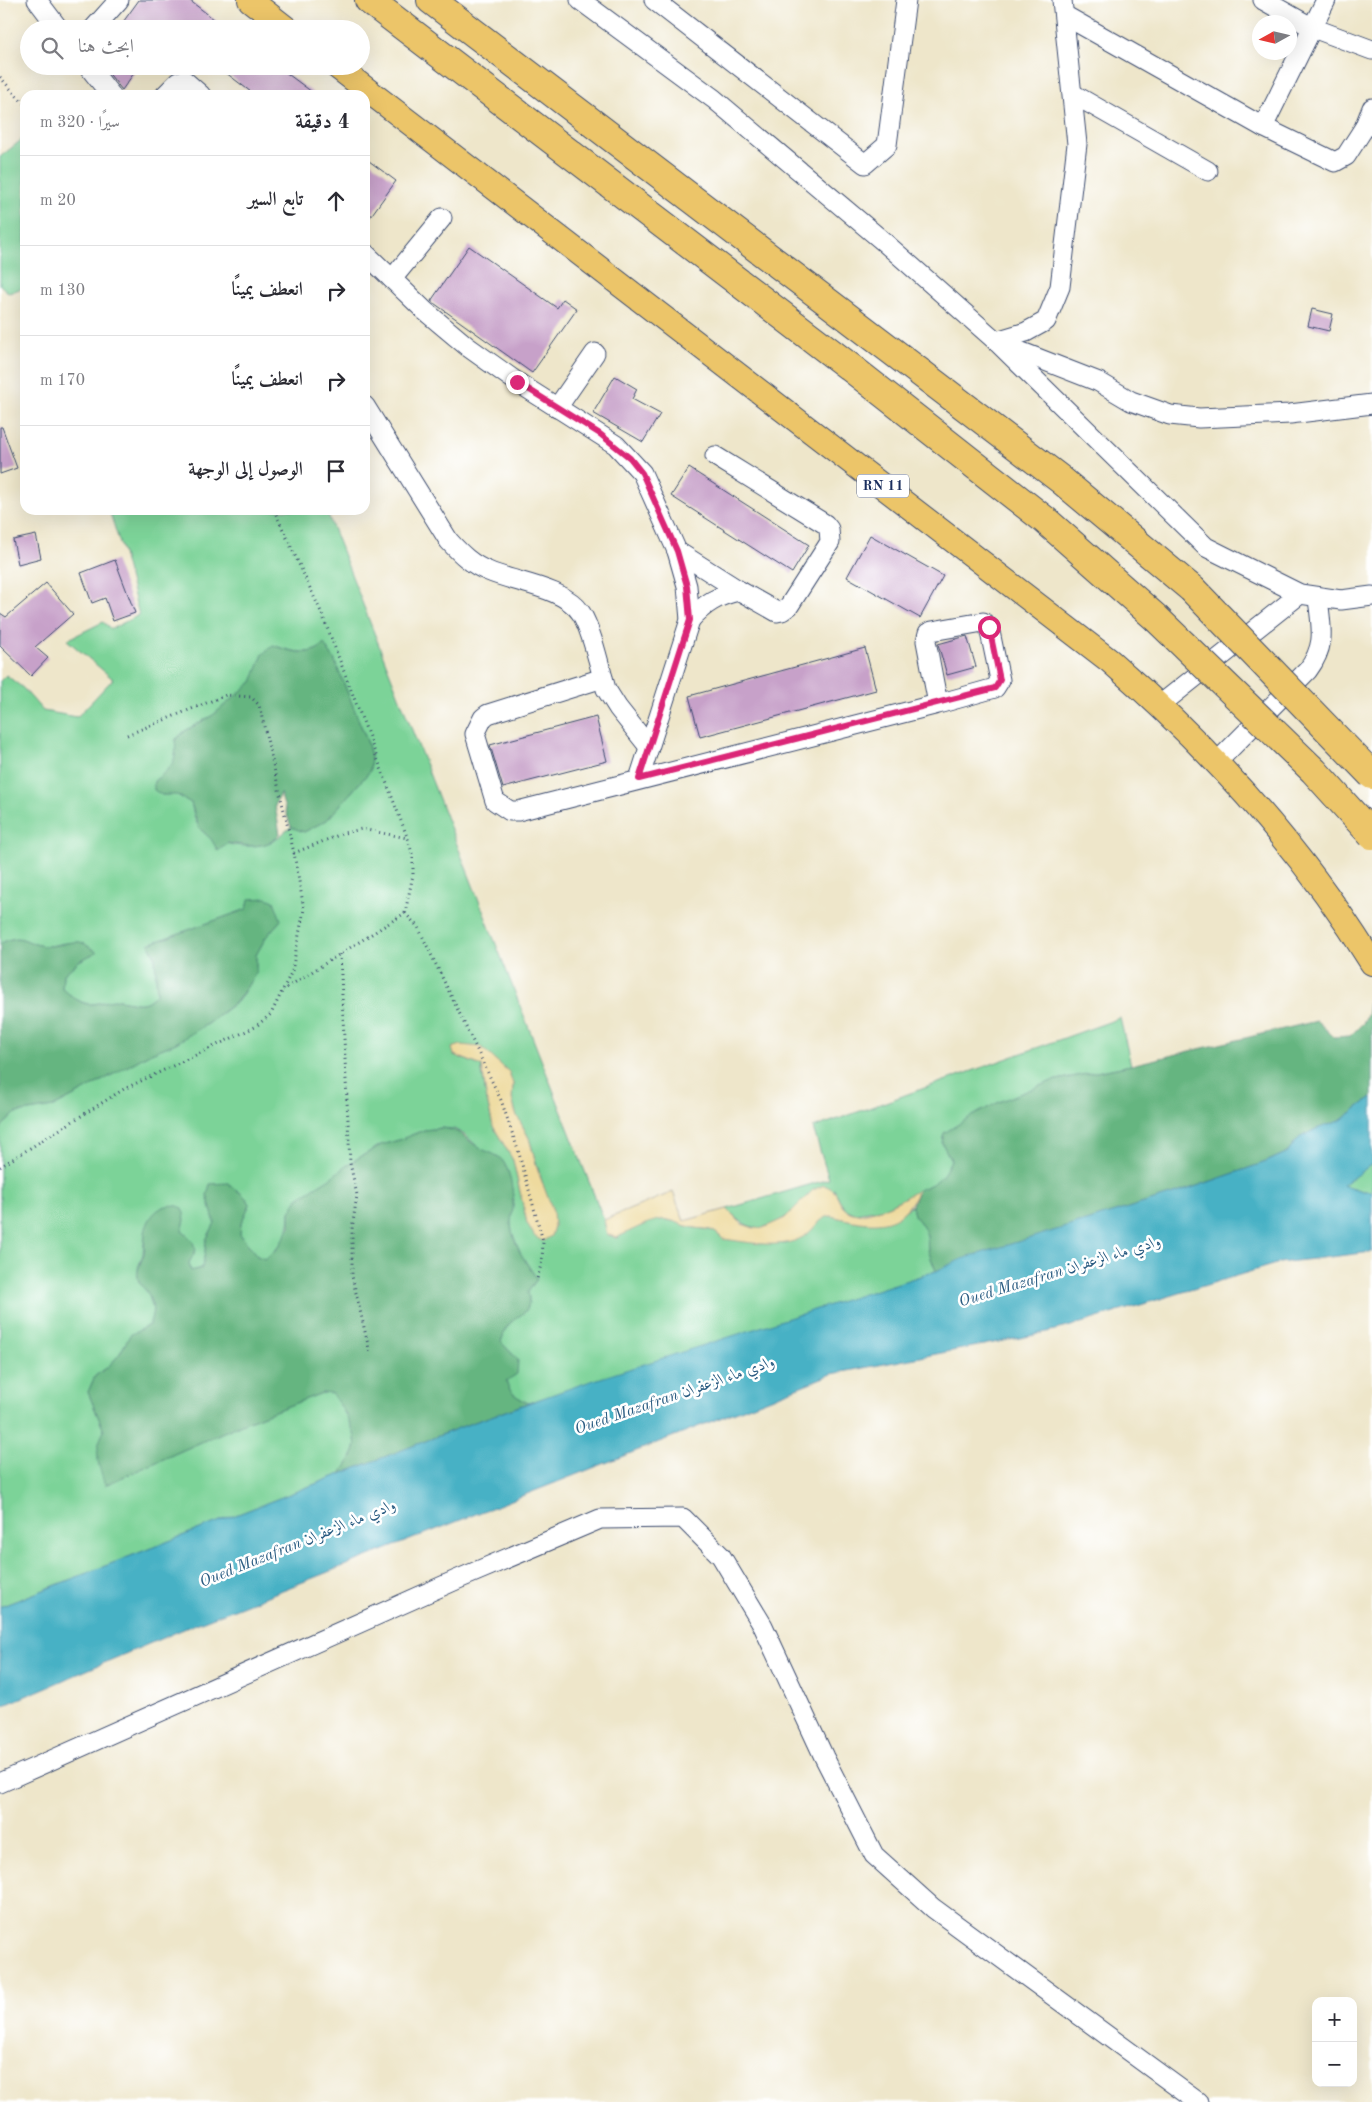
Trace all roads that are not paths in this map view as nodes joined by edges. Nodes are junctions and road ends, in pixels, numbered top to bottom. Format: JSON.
{"nodes":[{"id":1,"x":37,"y":0,"type":"edge"},
{"id":2,"x":119,"y":0,"type":"edge"},
{"id":3,"x":250,"y":0,"type":"edge"},
{"id":4,"x":369,"y":0,"type":"edge"},
{"id":5,"x":432,"y":0,"type":"edge"},
{"id":6,"x":580,"y":0,"type":"edge"},
{"id":7,"x":654,"y":0,"type":"edge"},
{"id":8,"x":906,"y":0,"type":"edge"},
{"id":9,"x":1263,"y":0,"type":"edge"},
{"id":10,"x":1326,"y":0,"type":"edge"},
{"id":11,"x":1063,"y":8,"type":"edge"},
{"id":12,"x":52,"y":20,"type":"edge"},
{"id":13,"x":101,"y":20,"type":"edge"},
{"id":14,"x":276,"y":20,"type":"edge"},
{"id":15,"x":1313,"y":28,"type":"junction"},
{"id":16,"x":1372,"y":50,"type":"edge"},
{"id":17,"x":95,"y":75,"type":"edge"},
{"id":18,"x":348,"y":75,"type":"edge"},
{"id":19,"x":107,"y":90,"type":"edge"},
{"id":20,"x":170,"y":90,"type":"edge"},
{"id":21,"x":195,"y":90,"type":"edge"},
{"id":22,"x":367,"y":90,"type":"edge"},
{"id":23,"x":370,"y":92,"type":"edge"},
{"id":24,"x":1073,"y":94,"type":"junction"},
{"id":25,"x":1372,"y":108,"type":"edge"},
{"id":26,"x":1263,"y":127,"type":"junction"},
{"id":27,"x":1208,"y":171,"type":"dead end"},
{"id":28,"x":442,"y":218,"type":"dead end"},
{"id":29,"x":370,"y":258,"type":"edge"},
{"id":30,"x":392,"y":279,"type":"junction"},
{"id":31,"x":996,"y":341,"type":"junction"},
{"id":32,"x":595,"y":353,"type":"dead end"},
{"id":33,"x":1372,"y":404,"type":"edge"},
{"id":34,"x":557,"y":408,"type":"junction"},
{"id":35,"x":370,"y":414,"type":"edge"},
{"id":36,"x":715,"y":456,"type":"dead end"},
{"id":37,"x":677,"y":551,"type":"junction"},
{"id":38,"x":740,"y":591,"type":"junction"},
{"id":39,"x":1300,"y":594,"type":"junction"},
{"id":40,"x":1372,"y":596,"type":"edge"},
{"id":41,"x":1318,"y":598,"type":"junction"},
{"id":42,"x":690,"y":620,"type":"junction"},
{"id":43,"x":603,"y":678,"type":"junction"},
{"id":44,"x":938,"y":704,"type":"junction"},
{"id":45,"x":1160,"y":705,"type":"junction"},
{"id":46,"x":650,"y":747,"type":"junction"},
{"id":47,"x":1216,"y":763,"type":"junction"},
{"id":48,"x":1372,"y":775,"type":"edge"},
{"id":49,"x":639,"y":779,"type":"junction"},
{"id":50,"x":1372,"y":834,"type":"edge"},
{"id":51,"x":1372,"y":964,"type":"edge"},
{"id":52,"x":0,"y":1784,"type":"edge"},
{"id":53,"x":1198,"y":2102,"type":"edge"}],
"edges":[{"from":1,"to":12,"type":"street"},
{"from":2,"to":13,"type":"street"},
{"from":3,"to":14,"type":"main road"},
{"from":4,"to":50,"type":"highway","bridge":true},
{"from":5,"to":48,"type":"highway","bridge":true},
{"from":6,"to":31,"type":"street"},
{"from":7,"to":8,"type":"street"},
{"from":9,"to":15,"type":"street"},
{"from":10,"to":15,"type":"street"},
{"from":11,"to":24,"type":"street"},
{"from":11,"to":26,"type":"street"},
{"from":15,"to":16,"type":"street"},
{"from":15,"to":26,"type":"street"},
{"from":17,"to":19,"type":"street"},
{"from":18,"to":22,"type":"main road","number":"RN 11"},
{"from":20,"to":21,"type":"street"},
{"from":23,"to":45,"type":"main road","number":"RN 11"},
{"from":24,"to":27,"type":"street"},
{"from":24,"to":31,"type":"street"},
{"from":25,"to":26,"type":"street"},
{"from":28,"to":30,"type":"street"},
{"from":29,"to":30,"type":"street"},
{"from":30,"to":34,"type":"street"},
{"from":31,"to":33,"type":"street"},
{"from":31,"to":39,"type":"street"},
{"from":32,"to":34,"type":"street"},
{"from":34,"to":37,"type":"street"},
{"from":35,"to":43,"type":"street"},
{"from":36,"to":38,"type":"street"},
{"from":37,"to":38,"type":"street"},
{"from":37,"to":42,"type":"street"},
{"from":38,"to":42,"type":"street"},
{"from":39,"to":41,"type":"street"},
{"from":39,"to":45,"type":"street"},
{"from":40,"to":41,"type":"street"},
{"from":41,"to":47,"type":"street"},
{"from":42,"to":46,"type":"street"},
{"from":43,"to":46,"type":"street"},
{"from":43,"to":49,"type":"street"},
{"from":44,"to":44,"type":"street"},
{"from":44,"to":49,"type":"street"},
{"from":45,"to":47,"type":"main road","number":"RN 11"},
{"from":46,"to":49,"type":"street"},
{"from":47,"to":51,"type":"main road","number":"RN 11"},
{"from":52,"to":53,"type":"street"}]}
